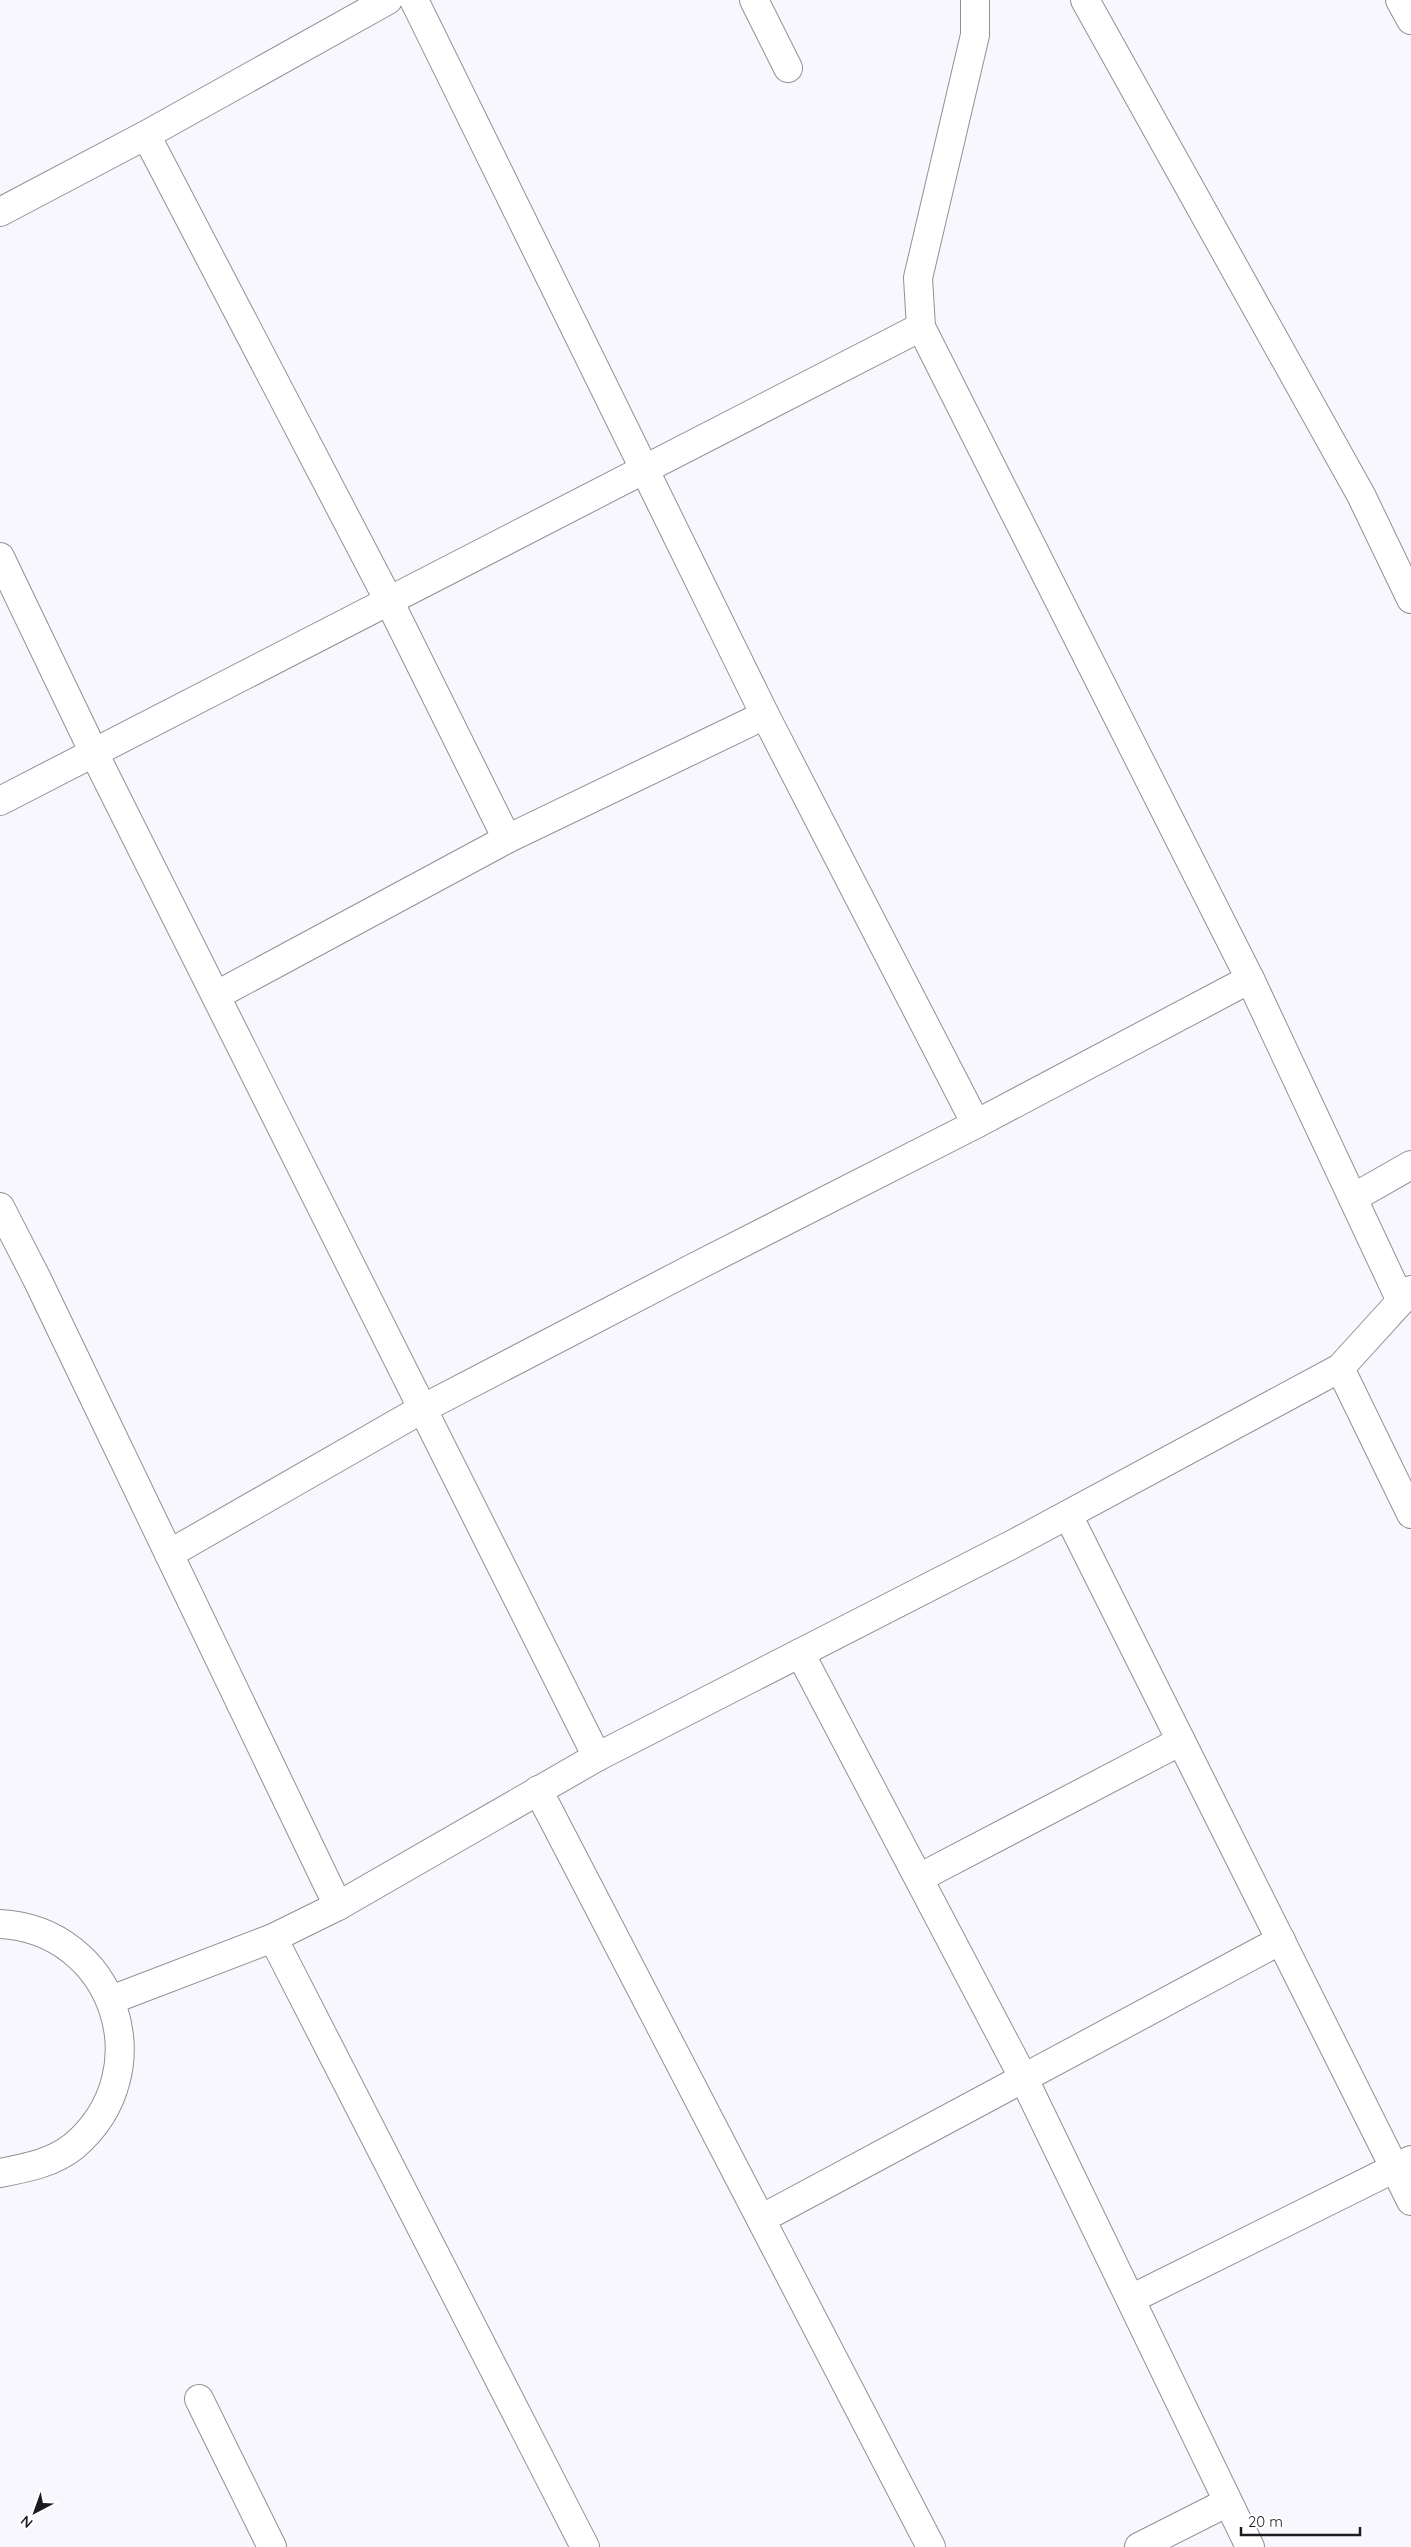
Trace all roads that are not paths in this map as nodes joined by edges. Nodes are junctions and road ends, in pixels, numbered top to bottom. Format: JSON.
{"nodes":[{"id":1,"x":388,"y":0,"type":"edge"},
{"id":2,"x":414,"y":0,"type":"edge"},
{"id":3,"x":754,"y":0,"type":"edge"},
{"id":4,"x":975,"y":0,"type":"edge"},
{"id":5,"x":1085,"y":0,"type":"edge"},
{"id":6,"x":1400,"y":0,"type":"edge"},
{"id":7,"x":1411,"y":20,"type":"edge"},
{"id":8,"x":788,"y":68,"type":"dead end"},
{"id":9,"x":146,"y":135,"type":"junction"},
{"id":10,"x":0,"y":212,"type":"edge"},
{"id":11,"x":921,"y":327,"type":"junction"},
{"id":12,"x":644,"y":470,"type":"junction"},
{"id":13,"x":0,"y":557,"type":"edge"},
{"id":14,"x":1411,"y":599,"type":"edge"},
{"id":15,"x":389,"y":601,"type":"junction"},
{"id":16,"x":765,"y":716,"type":"junction"},
{"id":17,"x":94,"y":752,"type":"junction"},
{"id":18,"x":0,"y":801,"type":"edge"},
{"id":19,"x":506,"y":839,"type":"junction"},
{"id":20,"x":1250,"y":979,"type":"junction"},
{"id":21,"x":218,"y":995,"type":"junction"},
{"id":22,"x":976,"y":1124,"type":"junction"},
{"id":23,"x":1411,"y":1165,"type":"edge"},
{"id":24,"x":1353,"y":1198,"type":"junction"},
{"id":25,"x":0,"y":1207,"type":"edge"},
{"id":26,"x":1406,"y":1295,"type":"edge"},
{"id":27,"x":1340,"y":1368,"type":"junction"},
{"id":28,"x":422,"y":1409,"type":"junction"},
{"id":29,"x":1411,"y":1514,"type":"edge"},
{"id":30,"x":1068,"y":1515,"type":"junction"},
{"id":31,"x":169,"y":1554,"type":"junction"},
{"id":32,"x":800,"y":1653,"type":"junction"},
{"id":33,"x":1181,"y":1741,"type":"junction"},
{"id":34,"x":597,"y":1757,"type":"junction"},
{"id":35,"x":538,"y":1790,"type":"junction"},
{"id":36,"x":919,"y":1878,"type":"junction"},
{"id":37,"x":338,"y":1906,"type":"junction"},
{"id":38,"x":0,"y":1924,"type":"edge"},
{"id":39,"x":273,"y":1938,"type":"junction"},
{"id":40,"x":1281,"y":1940,"type":"junction"},
{"id":41,"x":111,"y":2000,"type":"junction"},
{"id":42,"x":1023,"y":2077,"type":"junction"},
{"id":43,"x":1403,"y":2164,"type":"edge"},
{"id":44,"x":0,"y":2173,"type":"edge"},
{"id":45,"x":1411,"y":2201,"type":"edge"},
{"id":46,"x":761,"y":2219,"type":"junction"},
{"id":47,"x":1131,"y":2299,"type":"junction"},
{"id":48,"x":199,"y":2399,"type":"dead end"},
{"id":49,"x":1226,"y":2503,"type":"junction"},
{"id":50,"x":272,"y":2547,"type":"edge"},
{"id":51,"x":585,"y":2547,"type":"edge"},
{"id":52,"x":931,"y":2547,"type":"edge"},
{"id":53,"x":1139,"y":2547,"type":"edge"},
{"id":54,"x":1250,"y":2547,"type":"edge"}],
"edges":[{"from":1,"to":9,"type":"street"},
{"from":2,"to":12,"type":"street"},
{"from":3,"to":8,"type":"street"},
{"from":4,"to":11,"type":"street"},
{"from":5,"to":14,"type":"street"},
{"from":6,"to":7,"type":"street"},
{"from":9,"to":10,"type":"street"},
{"from":9,"to":15,"type":"street"},
{"from":11,"to":12,"type":"street"},
{"from":11,"to":20,"type":"street"},
{"from":12,"to":15,"type":"street"},
{"from":12,"to":16,"type":"street"},
{"from":13,"to":17,"type":"street"},
{"from":15,"to":17,"type":"street"},
{"from":15,"to":19,"type":"street"},
{"from":16,"to":19,"type":"street"},
{"from":16,"to":22,"type":"street"},
{"from":17,"to":18,"type":"street"},
{"from":17,"to":21,"type":"street"},
{"from":19,"to":21,"type":"street"},
{"from":20,"to":22,"type":"street"},
{"from":20,"to":24,"type":"street"},
{"from":21,"to":28,"type":"street"},
{"from":22,"to":28,"type":"street"},
{"from":23,"to":24,"type":"street"},
{"from":24,"to":26,"type":"street"},
{"from":25,"to":31,"type":"street"},
{"from":26,"to":27,"type":"street"},
{"from":27,"to":29,"type":"street"},
{"from":27,"to":30,"type":"street"},
{"from":28,"to":31,"type":"street"},
{"from":28,"to":34,"type":"street"},
{"from":30,"to":32,"type":"street"},
{"from":30,"to":33,"type":"street"},
{"from":31,"to":37,"type":"street"},
{"from":32,"to":34,"type":"street"},
{"from":32,"to":36,"type":"street"},
{"from":33,"to":36,"type":"street"},
{"from":33,"to":40,"type":"street"},
{"from":34,"to":35,"type":"street"},
{"from":35,"to":37,"type":"street"},
{"from":35,"to":46,"type":"street"},
{"from":36,"to":42,"type":"street"},
{"from":37,"to":39,"type":"street"},
{"from":38,"to":41,"type":"street"},
{"from":39,"to":41,"type":"street"},
{"from":39,"to":51,"type":"street"},
{"from":40,"to":42,"type":"street"},
{"from":40,"to":43,"type":"street"},
{"from":41,"to":44,"type":"street"},
{"from":42,"to":46,"type":"street"},
{"from":42,"to":47,"type":"street"},
{"from":43,"to":45,"type":"street"},
{"from":43,"to":47,"type":"street"},
{"from":46,"to":52,"type":"street"},
{"from":47,"to":49,"type":"street"},
{"from":48,"to":50,"type":"street"},
{"from":49,"to":53,"type":"street"},
{"from":49,"to":54,"type":"street"}]}
